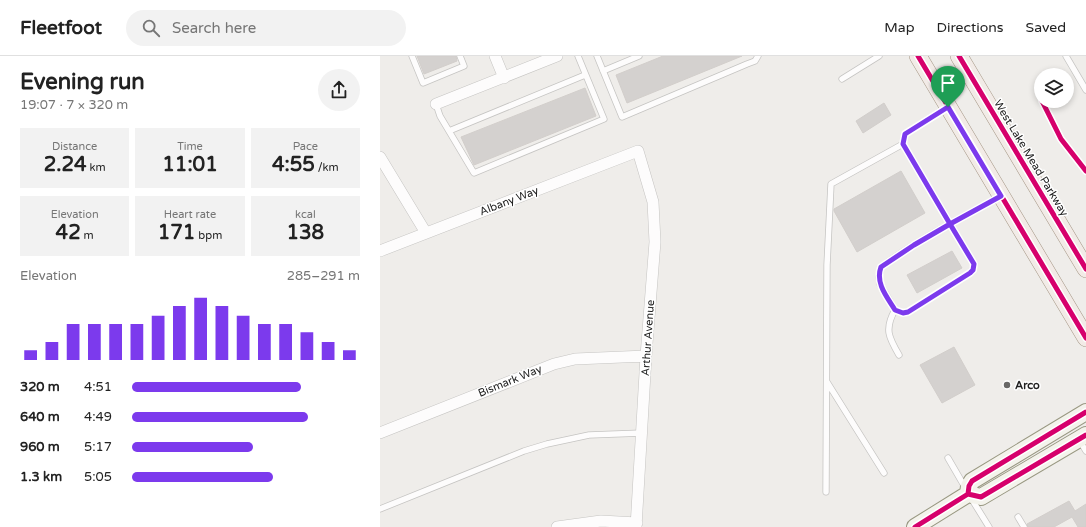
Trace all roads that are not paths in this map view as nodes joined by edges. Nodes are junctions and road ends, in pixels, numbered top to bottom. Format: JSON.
{"nodes":[{"id":1,"x":412,"y":56,"type":"edge"},
{"id":2,"x":460,"y":56,"type":"edge"},
{"id":3,"x":495,"y":56,"type":"edge"},
{"id":4,"x":557,"y":56,"type":"edge"},
{"id":5,"x":578,"y":56,"type":"edge"},
{"id":6,"x":597,"y":56,"type":"edge"},
{"id":7,"x":639,"y":56,"type":"edge"},
{"id":8,"x":758,"y":56,"type":"edge"},
{"id":9,"x":879,"y":56,"type":"edge"},
{"id":10,"x":918,"y":56,"type":"edge"},
{"id":11,"x":958,"y":56,"type":"edge"},
{"id":12,"x":1066,"y":56,"type":"edge"},
{"id":13,"x":603,"y":71,"type":"junction"},
{"id":14,"x":586,"y":75,"type":"junction"},
{"id":15,"x":504,"y":78,"type":"junction"},
{"id":16,"x":842,"y":79,"type":"dead end"},
{"id":17,"x":1086,"y":90,"type":"edge"},
{"id":18,"x":436,"y":104,"type":"joint"},
{"id":19,"x":948,"y":107,"type":"junction"},
{"id":20,"x":449,"y":131,"type":"junction"},
{"id":21,"x":903,"y":144,"type":"junction"},
{"id":22,"x":638,"y":151,"type":"joint"},
{"id":23,"x":380,"y":157,"type":"edge"},
{"id":24,"x":1001,"y":196,"type":"junction"},
{"id":25,"x":950,"y":224,"type":"junction"},
{"id":26,"x":426,"y":232,"type":"junction"},
{"id":27,"x":380,"y":250,"type":"edge"},
{"id":28,"x":1086,"y":269,"type":"edge"},
{"id":29,"x":895,"y":310,"type":"junction"},
{"id":30,"x":1086,"y":338,"type":"edge"},
{"id":31,"x":899,"y":355,"type":"dead end"},
{"id":32,"x":646,"y":356,"type":"junction"},
{"id":33,"x":827,"y":382,"type":"junction"},
{"id":34,"x":1086,"y":412,"type":"edge"},
{"id":35,"x":380,"y":433,"type":"edge"},
{"id":36,"x":642,"y":433,"type":"junction"},
{"id":37,"x":1084,"y":442,"type":"edge"},
{"id":38,"x":948,"y":458,"type":"dead end"},
{"id":39,"x":884,"y":473,"type":"dead end"},
{"id":40,"x":826,"y":492,"type":"dead end"},
{"id":41,"x":968,"y":494,"type":"junction"},
{"id":42,"x":380,"y":510,"type":"edge"},
{"id":43,"x":1018,"y":517,"type":"dead end"},
{"id":44,"x":637,"y":525,"type":"edge"},
{"id":45,"x":557,"y":527,"type":"edge"},
{"id":46,"x":915,"y":527,"type":"edge"},
{"id":47,"x":989,"y":527,"type":"edge"},
{"id":48,"x":1024,"y":527,"type":"edge"}],
"edges":[{"from":1,"to":2,"type":"lane"},
{"from":3,"to":15,"type":"street"},
{"from":4,"to":15,"type":"street"},
{"from":5,"to":14,"type":"lane"},
{"from":6,"to":13,"type":"lane"},
{"from":7,"to":13,"type":"lane"},
{"from":8,"to":13,"type":"lane"},
{"from":9,"to":16,"type":"lane"},
{"from":10,"to":19,"type":"main road"},
{"from":11,"to":28,"type":"main road","name":"West Lake Mead Parkway"},
{"from":12,"to":17,"type":"lane"},
{"from":14,"to":20,"type":"lane"},
{"from":14,"to":20,"type":"lane"},
{"from":15,"to":18,"type":"street"},
{"from":18,"to":20,"type":"lane"},
{"from":19,"to":21,"type":"lane"},
{"from":19,"to":24,"type":"main road"},
{"from":21,"to":25,"type":"lane"},
{"from":21,"to":33,"type":"lane"},
{"from":22,"to":26,"type":"street","name":"Albany Way"},
{"from":22,"to":32,"type":"street","name":"Arthur Avenue"},
{"from":23,"to":26,"type":"street"},
{"from":24,"to":25,"type":"lane"},
{"from":24,"to":30,"type":"main road"},
{"from":25,"to":29,"type":"lane"},
{"from":25,"to":29,"type":"lane"},
{"from":26,"to":27,"type":"street","name":"Albany Way"},
{"from":29,"to":31,"type":"lane"},
{"from":32,"to":35,"type":"street","name":"Bismark Way"},
{"from":32,"to":36,"type":"street","name":"Arthur Avenue"},
{"from":33,"to":39,"type":"lane"},
{"from":33,"to":40,"type":"lane"},
{"from":34,"to":41,"type":"main road"},
{"from":36,"to":42,"type":"lane"},
{"from":36,"to":44,"type":"street","name":"Arthur Avenue"},
{"from":37,"to":41,"type":"main road"},
{"from":38,"to":41,"type":"lane"},
{"from":41,"to":46,"type":"main road"},
{"from":41,"to":47,"type":"lane"},
{"from":43,"to":48,"type":"lane"},
{"from":44,"to":45,"type":"street"}]}
